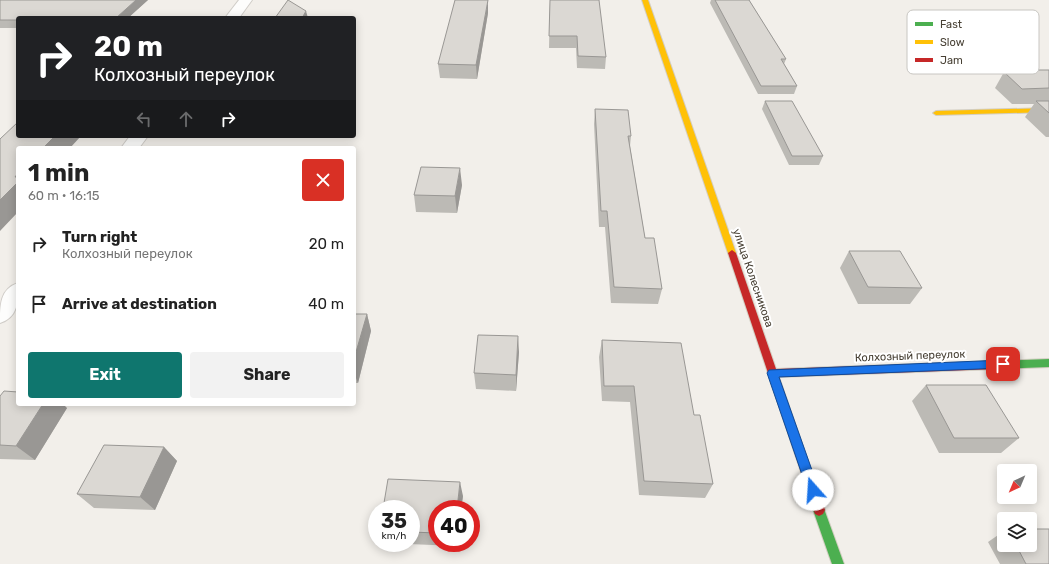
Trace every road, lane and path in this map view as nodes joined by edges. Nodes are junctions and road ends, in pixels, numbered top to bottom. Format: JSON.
{"nodes":[{"id":1,"x":246,"y":0,"type":"edge"},
{"id":2,"x":645,"y":0,"type":"edge"},
{"id":3,"x":234,"y":16,"type":"edge"},
{"id":4,"x":1049,"y":110,"type":"edge"},
{"id":5,"x":936,"y":113,"type":"dead end"},
{"id":6,"x":138,"y":138,"type":"edge"},
{"id":7,"x":132,"y":146,"type":"edge"},
{"id":8,"x":16,"y":294,"type":"edge"},
{"id":9,"x":0,"y":314,"type":"edge"},
{"id":10,"x":1049,"y":362,"type":"edge"},
{"id":11,"x":773,"y":373,"type":"junction"},
{"id":12,"x":838,"y":564,"type":"edge"}],
"edges":[{"from":1,"to":3,"type":"street"},
{"from":2,"to":11,"type":"street","name":"улица Колесникова"},
{"from":4,"to":5,"type":"street"},
{"from":6,"to":7,"type":"street"},
{"from":8,"to":9,"type":"street"},
{"from":10,"to":11,"type":"street","name":"Колхозный переулок"},
{"from":11,"to":12,"type":"street","name":"улица Колесникова"}]}
